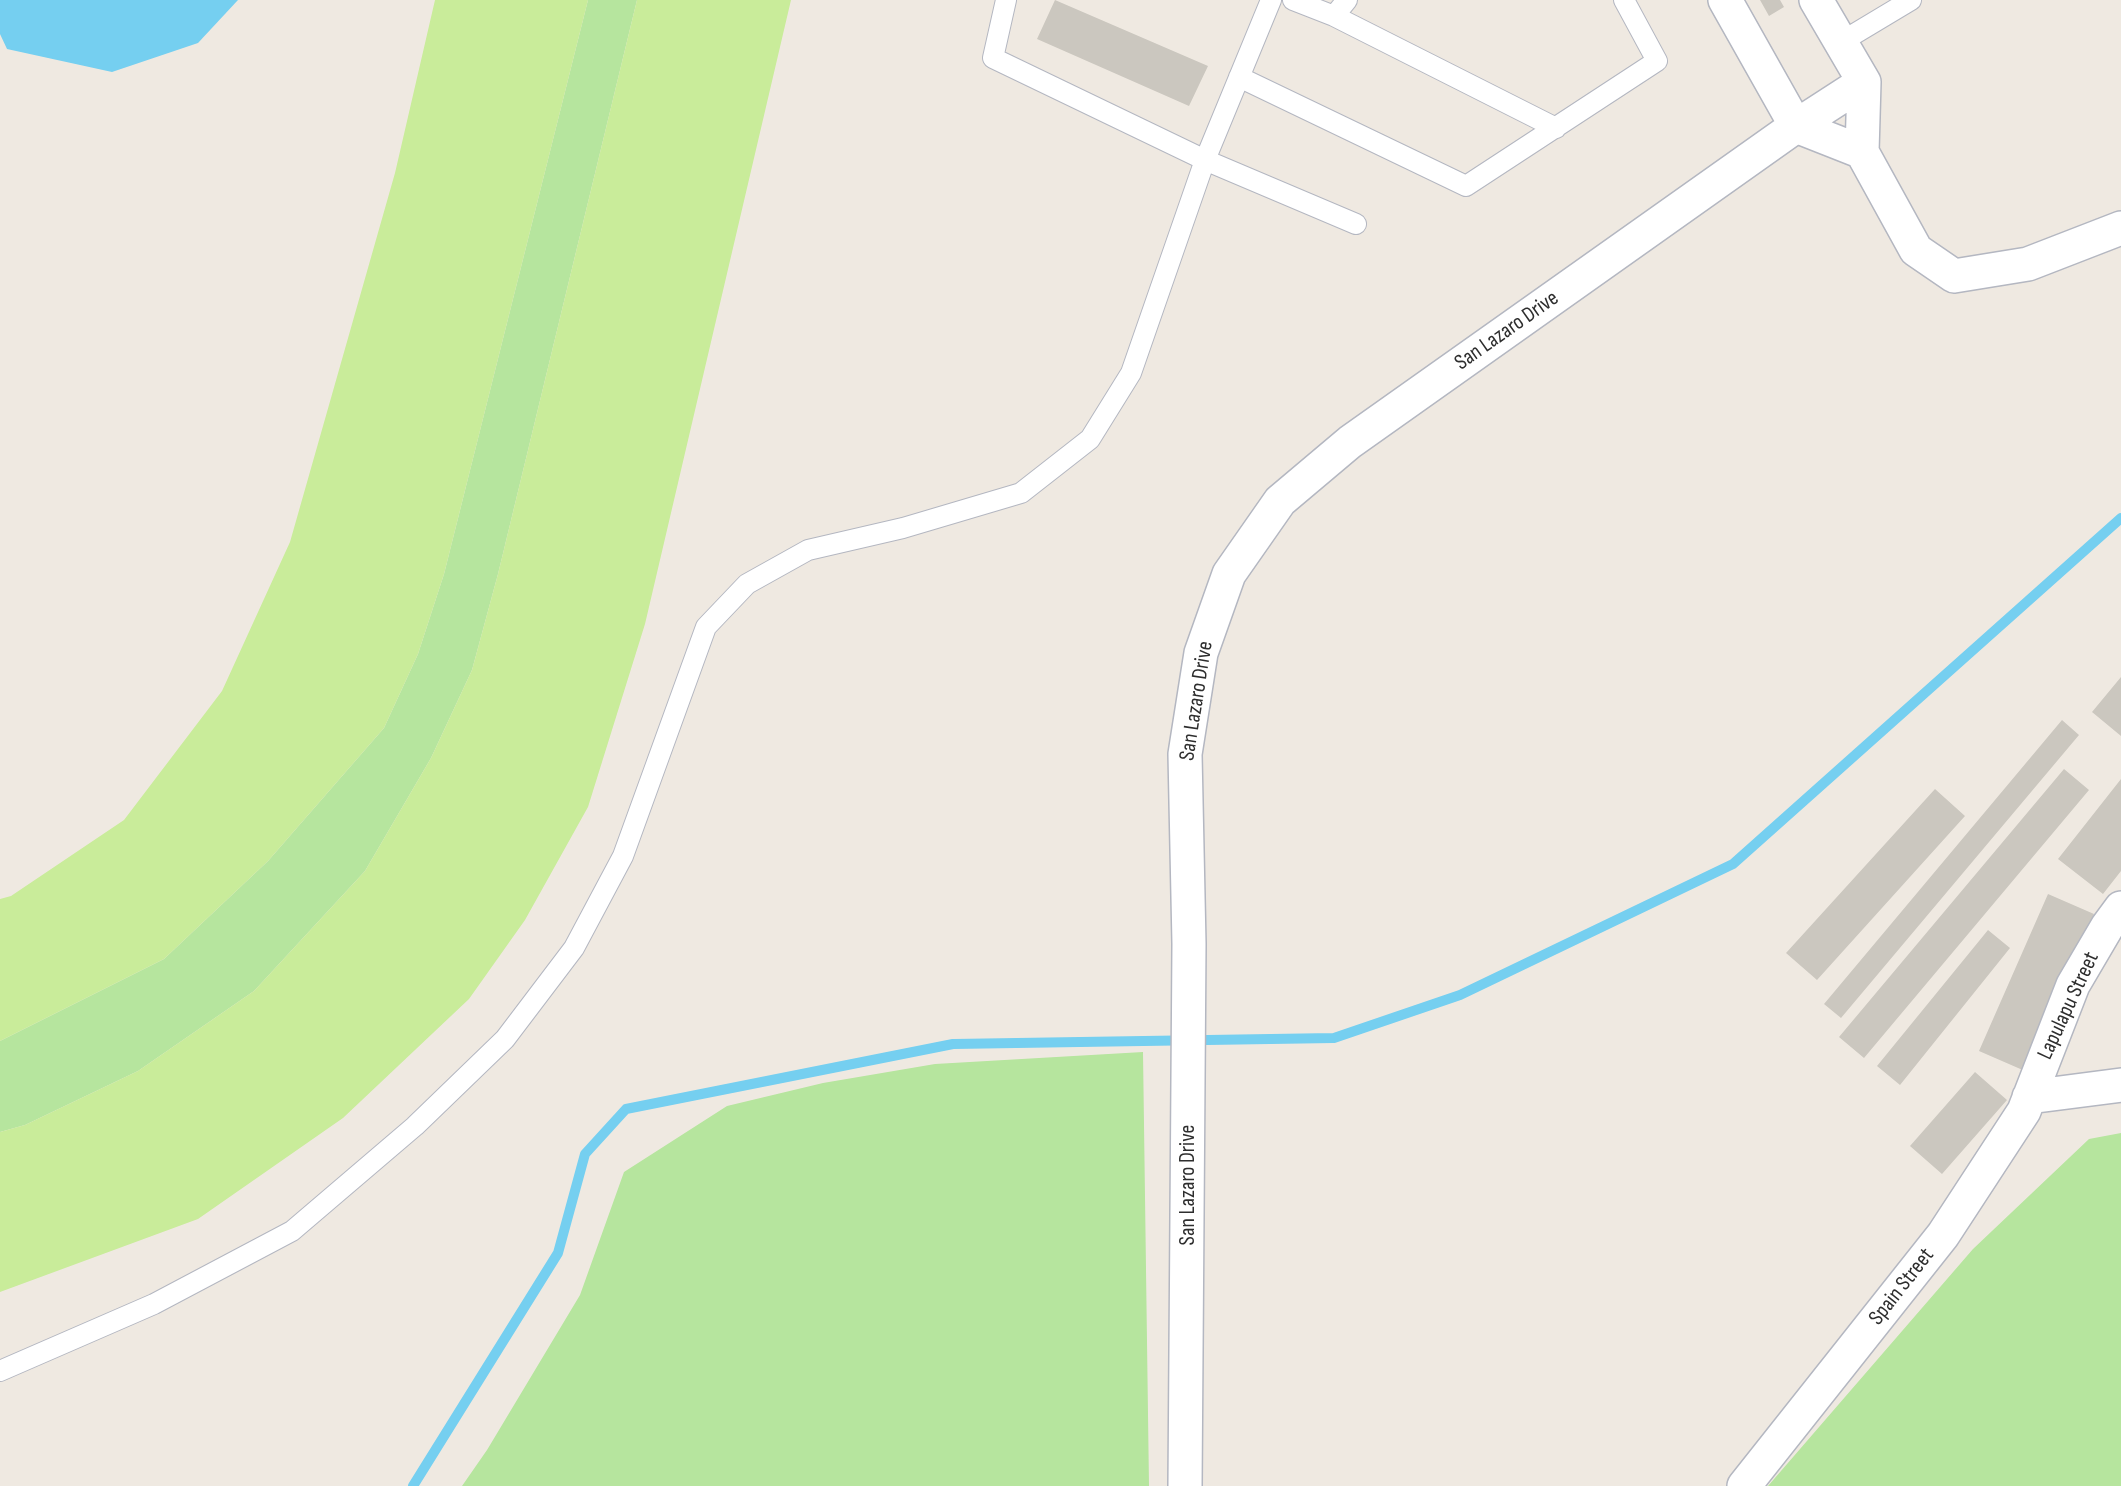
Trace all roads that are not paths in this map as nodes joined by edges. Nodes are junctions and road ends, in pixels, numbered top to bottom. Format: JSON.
{"nodes":[{"id":1,"x":1006,"y":0,"type":"edge"},
{"id":2,"x":1271,"y":0,"type":"edge"},
{"id":3,"x":1293,"y":0,"type":"edge"},
{"id":4,"x":1347,"y":0,"type":"edge"},
{"id":5,"x":1624,"y":0,"type":"edge"},
{"id":6,"x":1725,"y":0,"type":"edge"},
{"id":7,"x":1816,"y":0,"type":"edge"},
{"id":8,"x":1911,"y":0,"type":"edge"},
{"id":9,"x":1334,"y":16,"type":"junction"},
{"id":10,"x":1841,"y":42,"type":"junction"},
{"id":11,"x":1239,"y":77,"type":"junction"},
{"id":12,"x":1864,"y":82,"type":"junction"},
{"id":13,"x":1796,"y":126,"type":"junction"},
{"id":14,"x":1556,"y":128,"type":"junction"},
{"id":15,"x":1862,"y":152,"type":"junction"},
{"id":16,"x":1205,"y":160,"type":"junction"},
{"id":17,"x":1356,"y":224,"type":"dead end"},
{"id":18,"x":2121,"y":228,"type":"edge"},
{"id":19,"x":2121,"y":909,"type":"edge"},
{"id":20,"x":2034,"y":1085,"type":"junction"},
{"id":21,"x":2121,"y":1085,"type":"edge"},
{"id":22,"x":0,"y":1371,"type":"edge"},
{"id":23,"x":1185,"y":1486,"type":"edge"},
{"id":24,"x":1744,"y":1486,"type":"edge"}],
"edges":[{"from":1,"to":16,"type":"lane"},
{"from":2,"to":11,"type":"lane"},
{"from":3,"to":9,"type":"lane"},
{"from":4,"to":9,"type":"lane"},
{"from":5,"to":14,"type":"lane"},
{"from":6,"to":13,"type":"street"},
{"from":7,"to":10,"type":"street"},
{"from":8,"to":10,"type":"lane"},
{"from":9,"to":14,"type":"lane"},
{"from":10,"to":12,"type":"street"},
{"from":11,"to":14,"type":"lane"},
{"from":11,"to":16,"type":"lane"},
{"from":12,"to":13,"type":"street","name":"San Lazaro Drive"},
{"from":12,"to":15,"type":"street"},
{"from":13,"to":15,"type":"street"},
{"from":13,"to":23,"type":"street","name":"San Lazaro Drive"},
{"from":15,"to":18,"type":"street"},
{"from":16,"to":17,"type":"lane"},
{"from":16,"to":22,"type":"lane"},
{"from":19,"to":20,"type":"street","name":"Lapulapu Street"},
{"from":20,"to":21,"type":"street"},
{"from":20,"to":24,"type":"street","name":"Spain Street"}]}
